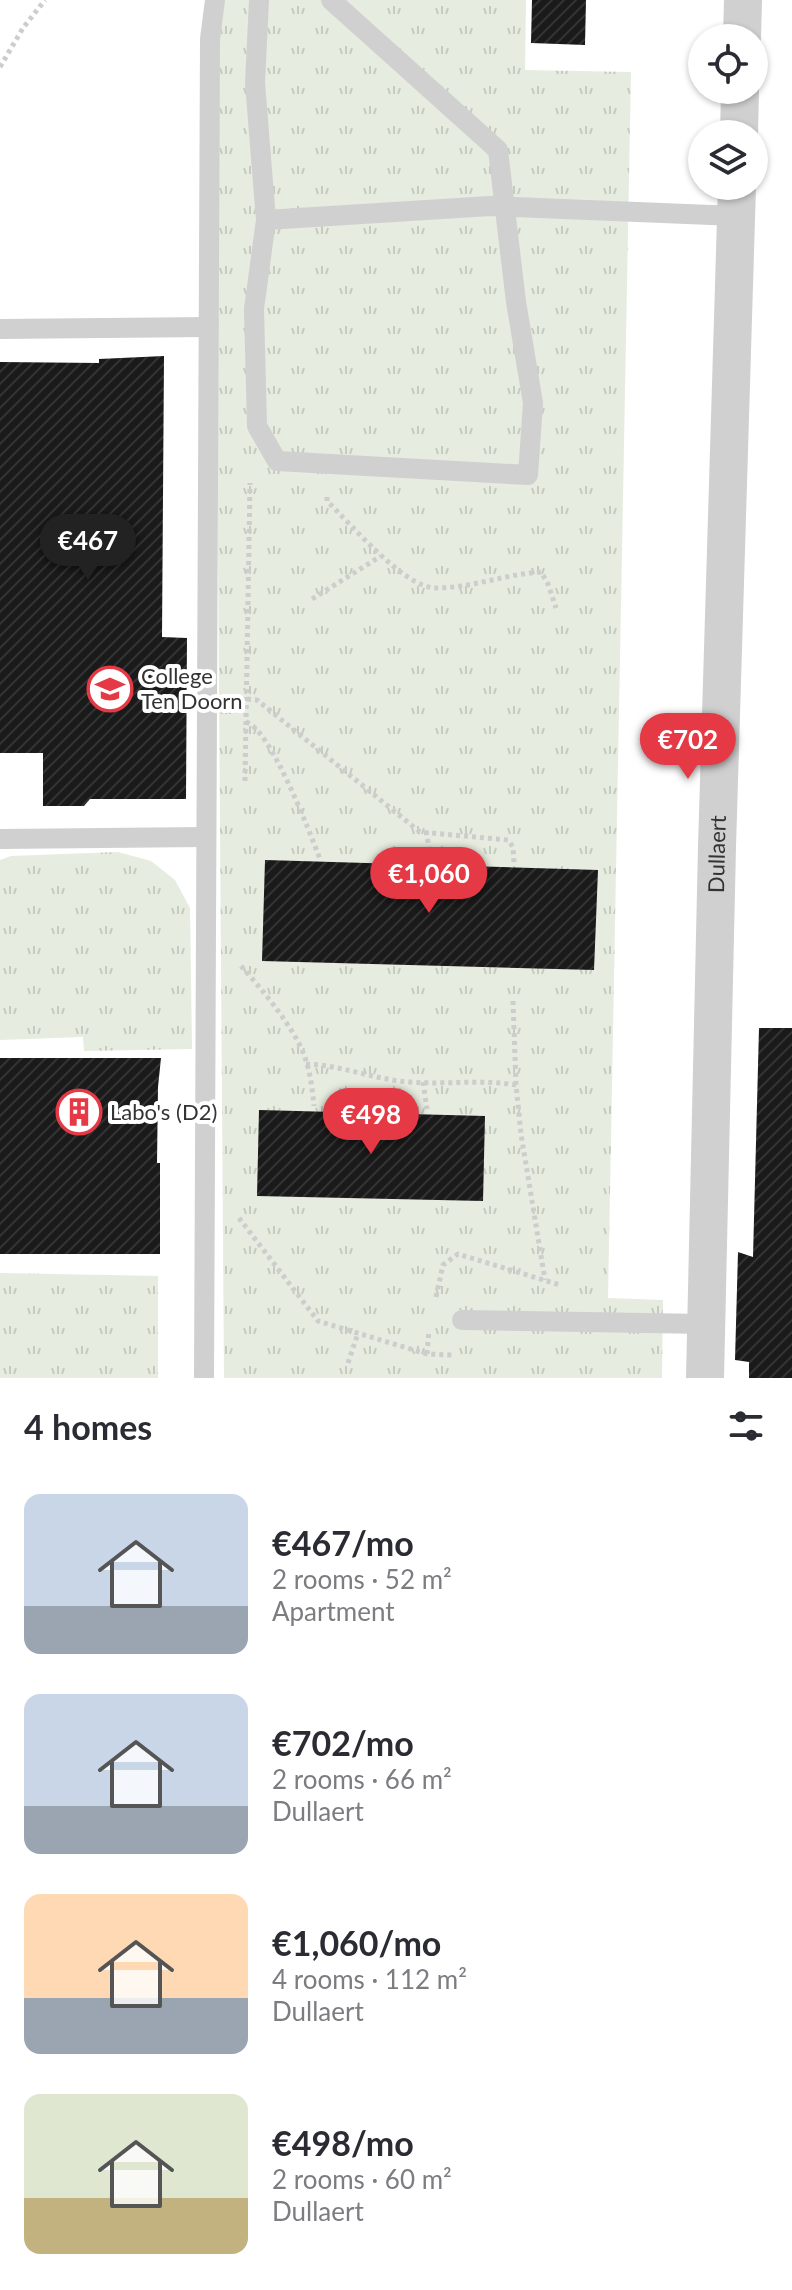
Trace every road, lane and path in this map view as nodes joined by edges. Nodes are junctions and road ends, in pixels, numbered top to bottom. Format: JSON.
{"nodes":[{"id":1,"x":45,"y":0,"type":"edge"},
{"id":2,"x":215,"y":0,"type":"edge"},
{"id":3,"x":259,"y":0,"type":"edge"},
{"id":4,"x":331,"y":0,"type":"edge"},
{"id":5,"x":743,"y":0,"type":"edge"},
{"id":6,"x":742,"y":24,"type":"edge"},
{"id":7,"x":0,"y":67,"type":"edge"},
{"id":8,"x":737,"y":201,"type":"edge"},
{"id":9,"x":505,"y":207,"type":"junction"},
{"id":10,"x":266,"y":220,"type":"junction"},
{"id":11,"x":209,"y":327,"type":"junction"},
{"id":12,"x":0,"y":329,"type":"edge"},
{"id":13,"x":323,"y":464,"type":"junction"},
{"id":14,"x":381,"y":556,"type":"junction"},
{"id":15,"x":312,"y":599,"type":"dead end"},
{"id":16,"x":556,"y":608,"type":"dead end"},
{"id":17,"x":247,"y":699,"type":"dead end"},
{"id":18,"x":246,"y":722,"type":"dead end"},
{"id":19,"x":426,"y":831,"type":"junction"},
{"id":20,"x":205,"y":837,"type":"junction"},
{"id":21,"x":0,"y":839,"type":"edge"},
{"id":22,"x":320,"y":859,"type":"dead end"},
{"id":23,"x":432,"y":862,"type":"dead end"},
{"id":24,"x":514,"y":863,"type":"dead end"},
{"id":25,"x":241,"y":966,"type":"dead end"},
{"id":26,"x":513,"y":1001,"type":"dead end"},
{"id":27,"x":306,"y":1064,"type":"junction"},
{"id":28,"x":423,"y":1082,"type":"junction"},
{"id":29,"x":516,"y":1085,"type":"junction"},
{"id":30,"x":314,"y":1106,"type":"dead end"},
{"id":31,"x":427,"y":1109,"type":"dead end"},
{"id":32,"x":234,"y":1218,"type":"dead end"},
{"id":33,"x":545,"y":1280,"type":"dead end"},
{"id":34,"x":462,"y":1320,"type":"dead end"},
{"id":35,"x":706,"y":1324,"type":"junction"},
{"id":36,"x":358,"y":1333,"type":"junction"},
{"id":37,"x":455,"y":1355,"type":"dead end"},
{"id":38,"x":348,"y":1363,"type":"dead end"},
{"id":39,"x":204,"y":1378,"type":"edge"},
{"id":40,"x":705,"y":1378,"type":"edge"}],
"edges":[{"from":1,"to":7,"type":"path"},
{"from":2,"to":11,"type":"lane"},
{"from":3,"to":10,"type":"lane"},
{"from":4,"to":9,"type":"lane"},
{"from":5,"to":6,"type":"street"},
{"from":8,"to":9,"type":"lane"},
{"from":8,"to":35,"type":"street","name":"Dullaert"},
{"from":9,"to":10,"type":"lane"},
{"from":9,"to":13,"type":"lane"},
{"from":10,"to":13,"type":"lane"},
{"from":11,"to":12,"type":"lane"},
{"from":11,"to":20,"type":"lane"},
{"from":13,"to":14,"type":"path"},
{"from":14,"to":15,"type":"path"},
{"from":14,"to":16,"type":"path"},
{"from":17,"to":19,"type":"path"},
{"from":18,"to":22,"type":"path"},
{"from":19,"to":23,"type":"path"},
{"from":19,"to":24,"type":"path"},
{"from":20,"to":21,"type":"lane"},
{"from":20,"to":39,"type":"lane"},
{"from":25,"to":27,"type":"path"},
{"from":26,"to":29,"type":"path"},
{"from":27,"to":28,"type":"path"},
{"from":27,"to":30,"type":"path"},
{"from":28,"to":29,"type":"path"},
{"from":28,"to":31,"type":"path"},
{"from":29,"to":33,"type":"path"},
{"from":32,"to":36,"type":"path"},
{"from":34,"to":35,"type":"lane"},
{"from":35,"to":40,"type":"street","name":"Dullaert"},
{"from":36,"to":37,"type":"path"},
{"from":36,"to":38,"type":"path"}]}
